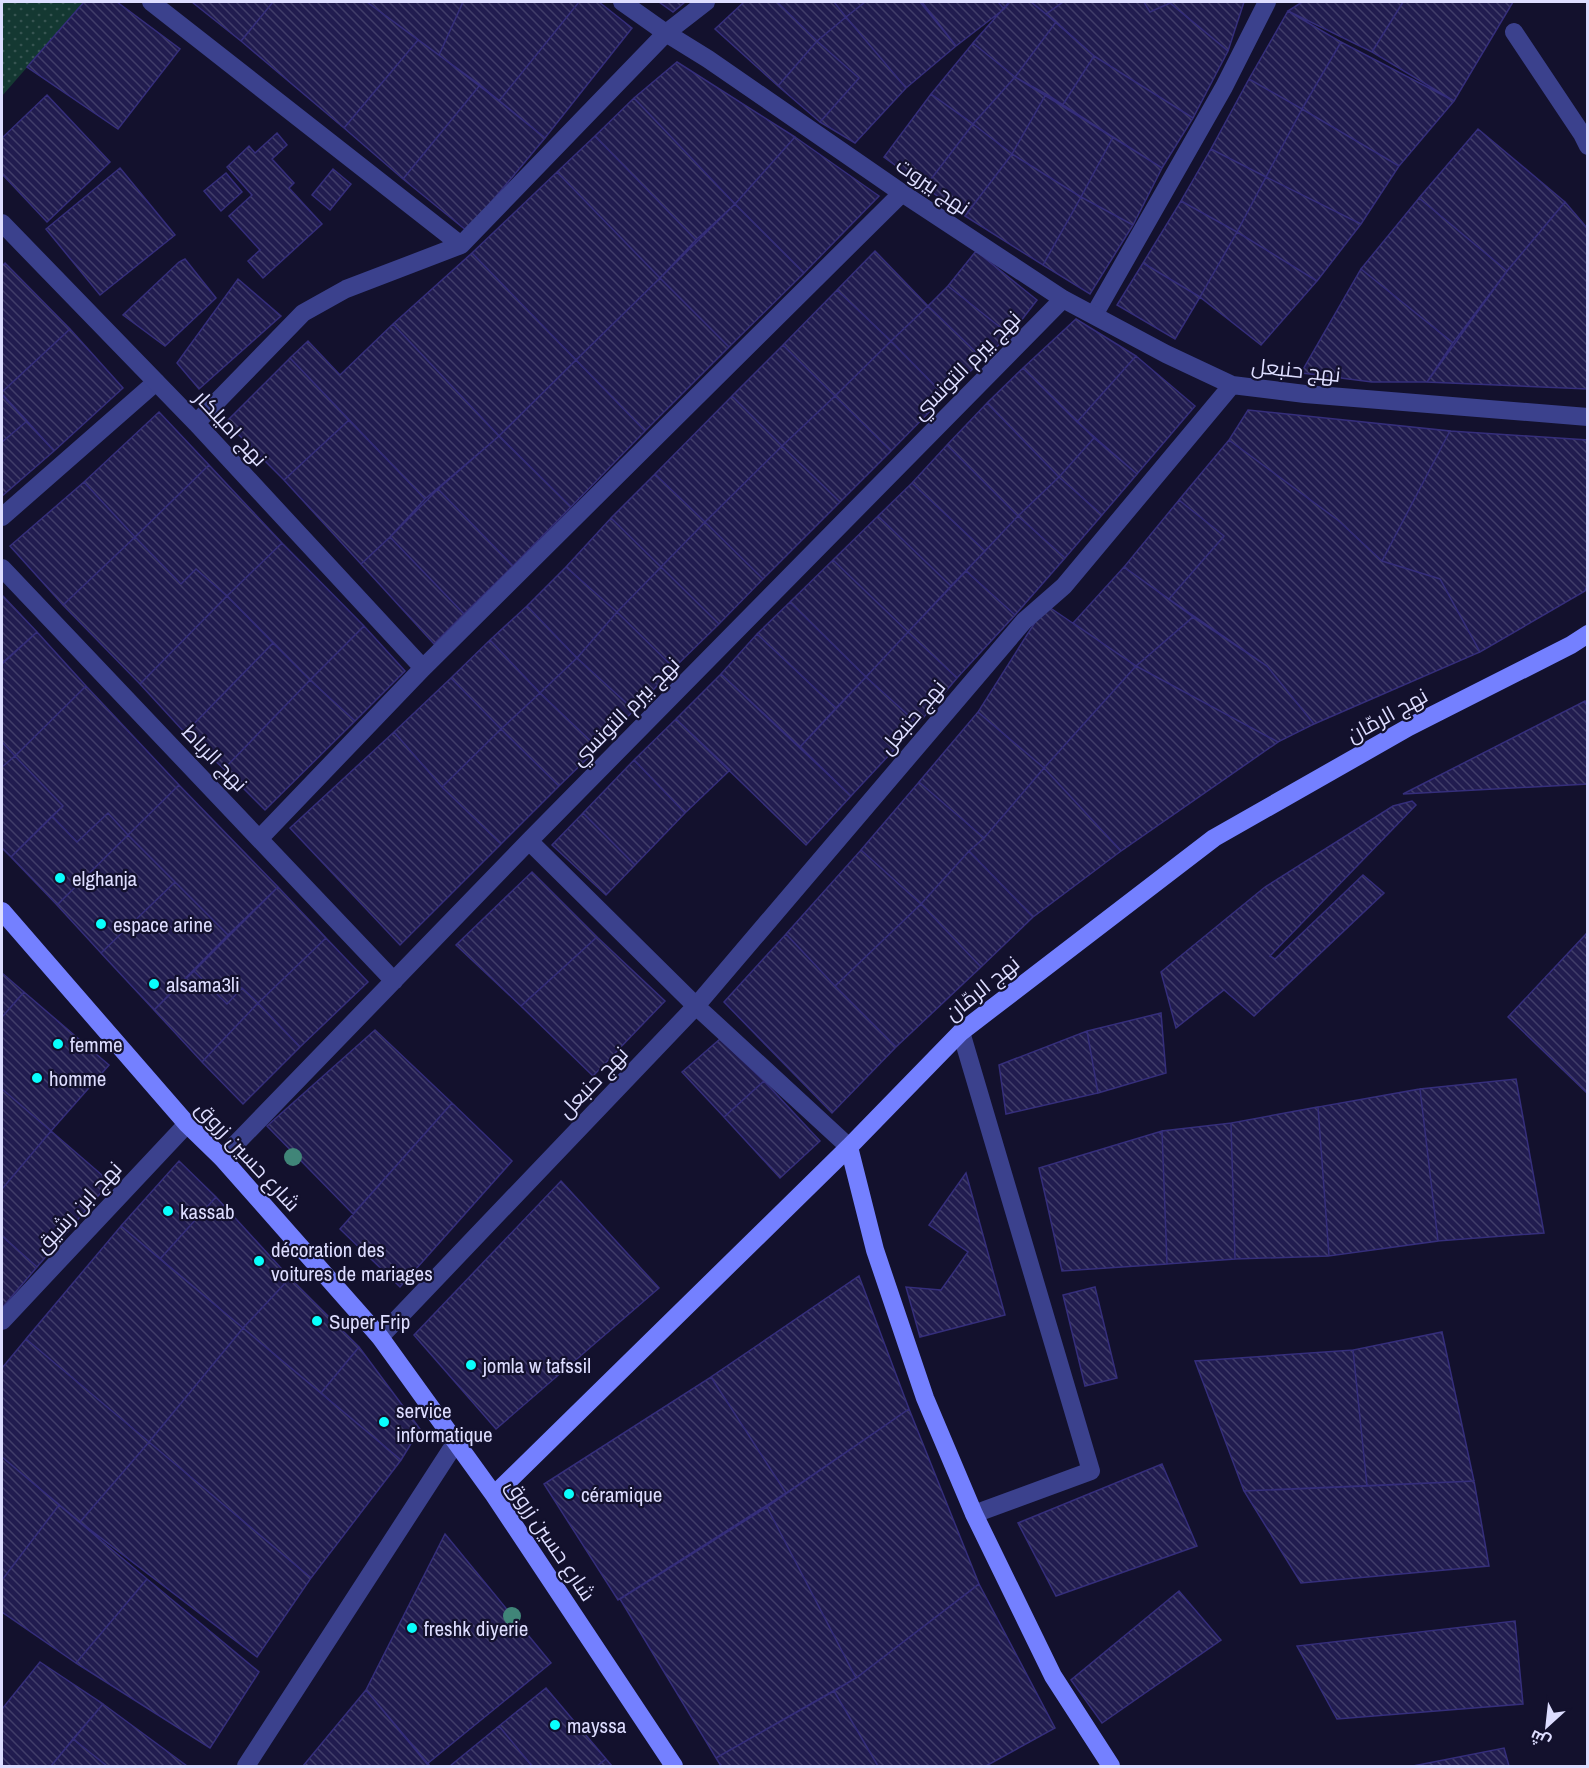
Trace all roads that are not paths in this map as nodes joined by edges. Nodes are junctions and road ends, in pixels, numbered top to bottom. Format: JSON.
{"nodes":[{"id":1,"x":151,"y":2,"type":"edge"},
{"id":2,"x":622,"y":2,"type":"edge"},
{"id":3,"x":706,"y":2,"type":"edge"},
{"id":4,"x":1267,"y":2,"type":"edge"},
{"id":5,"x":1514,"y":32,"type":"dead end"},
{"id":6,"x":666,"y":33,"type":"junction"},
{"id":7,"x":1587,"y":146,"type":"edge"},
{"id":8,"x":902,"y":193,"type":"junction"},
{"id":9,"x":2,"y":223,"type":"edge"},
{"id":10,"x":461,"y":245,"type":"junction"},
{"id":11,"x":1063,"y":298,"type":"junction"},
{"id":12,"x":1094,"y":315,"type":"junction"},
{"id":13,"x":156,"y":382,"type":"junction"},
{"id":14,"x":1232,"y":386,"type":"junction"},
{"id":15,"x":1587,"y":417,"type":"edge"},
{"id":16,"x":196,"y":423,"type":"junction"},
{"id":17,"x":2,"y":517,"type":"edge"},
{"id":18,"x":2,"y":568,"type":"edge"},
{"id":19,"x":1587,"y":634,"type":"edge"},
{"id":20,"x":423,"y":668,"type":"junction"},
{"id":21,"x":260,"y":838,"type":"junction"},
{"id":22,"x":528,"y":841,"type":"junction"},
{"id":23,"x":2,"y":911,"type":"edge"},
{"id":24,"x":394,"y":981,"type":"junction"},
{"id":25,"x":696,"y":1006,"type":"junction"},
{"id":26,"x":962,"y":1032,"type":"junction"},
{"id":27,"x":187,"y":1124,"type":"junction"},
{"id":28,"x":849,"y":1147,"type":"junction"},
{"id":29,"x":222,"y":1158,"type":"junction"},
{"id":30,"x":2,"y":1321,"type":"edge"},
{"id":31,"x":380,"y":1337,"type":"junction"},
{"id":32,"x":456,"y":1442,"type":"junction"},
{"id":33,"x":494,"y":1495,"type":"junction"},
{"id":34,"x":974,"y":1514,"type":"junction"},
{"id":35,"x":246,"y":1767,"type":"edge"},
{"id":36,"x":674,"y":1767,"type":"edge"},
{"id":37,"x":1111,"y":1767,"type":"edge"}],
"edges":[{"from":1,"to":10,"type":"street"},
{"from":2,"to":6,"type":"street","name":"نهج بيروت"},
{"from":3,"to":6,"type":"street"},
{"from":4,"to":12,"type":"street"},
{"from":5,"to":7,"type":"street"},
{"from":6,"to":8,"type":"street","name":"نهج بيروت"},
{"from":6,"to":10,"type":"street"},
{"from":8,"to":11,"type":"street","name":"نهج بيروت"},
{"from":8,"to":20,"type":"street"},
{"from":9,"to":13,"type":"street","name":"نهج اميلكار"},
{"from":10,"to":16,"type":"street"},
{"from":11,"to":12,"type":"street","name":"نهج بيروت"},
{"from":11,"to":22,"type":"street","name":"نهج بيرم التونسي"},
{"from":12,"to":14,"type":"street","name":"نهج بيروت"},
{"from":13,"to":16,"type":"street","name":"نهج اميلكار"},
{"from":13,"to":17,"type":"street"},
{"from":14,"to":15,"type":"street","name":"نهج حنبعل"},
{"from":14,"to":25,"type":"street","name":"نهج حنبعل"},
{"from":16,"to":20,"type":"street","name":"نهج اميلكار"},
{"from":18,"to":21,"type":"street","name":"نهج الرباط"},
{"from":19,"to":26,"type":"street","name":"نهج الرمّان"},
{"from":20,"to":21,"type":"street"},
{"from":21,"to":24,"type":"street","name":"نهج الرباط"},
{"from":22,"to":24,"type":"street","name":"نهج بيرم التونسي"},
{"from":22,"to":25,"type":"street"},
{"from":23,"to":27,"type":"street","name":"شارع حسين زروق"},
{"from":24,"to":29,"type":"street","name":"نهج بيرم التونسي"},
{"from":25,"to":28,"type":"street"},
{"from":25,"to":31,"type":"street","name":"نهج حنبعل"},
{"from":26,"to":28,"type":"street","name":"نهج الرمّان"},
{"from":26,"to":34,"type":"street"},
{"from":27,"to":29,"type":"street","name":"شارع حسين زروق"},
{"from":27,"to":30,"type":"street","name":"نهج ابن رشيق"},
{"from":28,"to":33,"type":"street","name":"نهج الرمّان"},
{"from":28,"to":34,"type":"street"},
{"from":29,"to":31,"type":"street","name":"شارع حسين زروق"},
{"from":31,"to":32,"type":"street","name":"شارع حسين زروق"},
{"from":32,"to":33,"type":"street","name":"شارع حسين زروق"},
{"from":32,"to":35,"type":"street"},
{"from":33,"to":36,"type":"street","name":"شارع حسين زروق"},
{"from":34,"to":37,"type":"street"}]}
